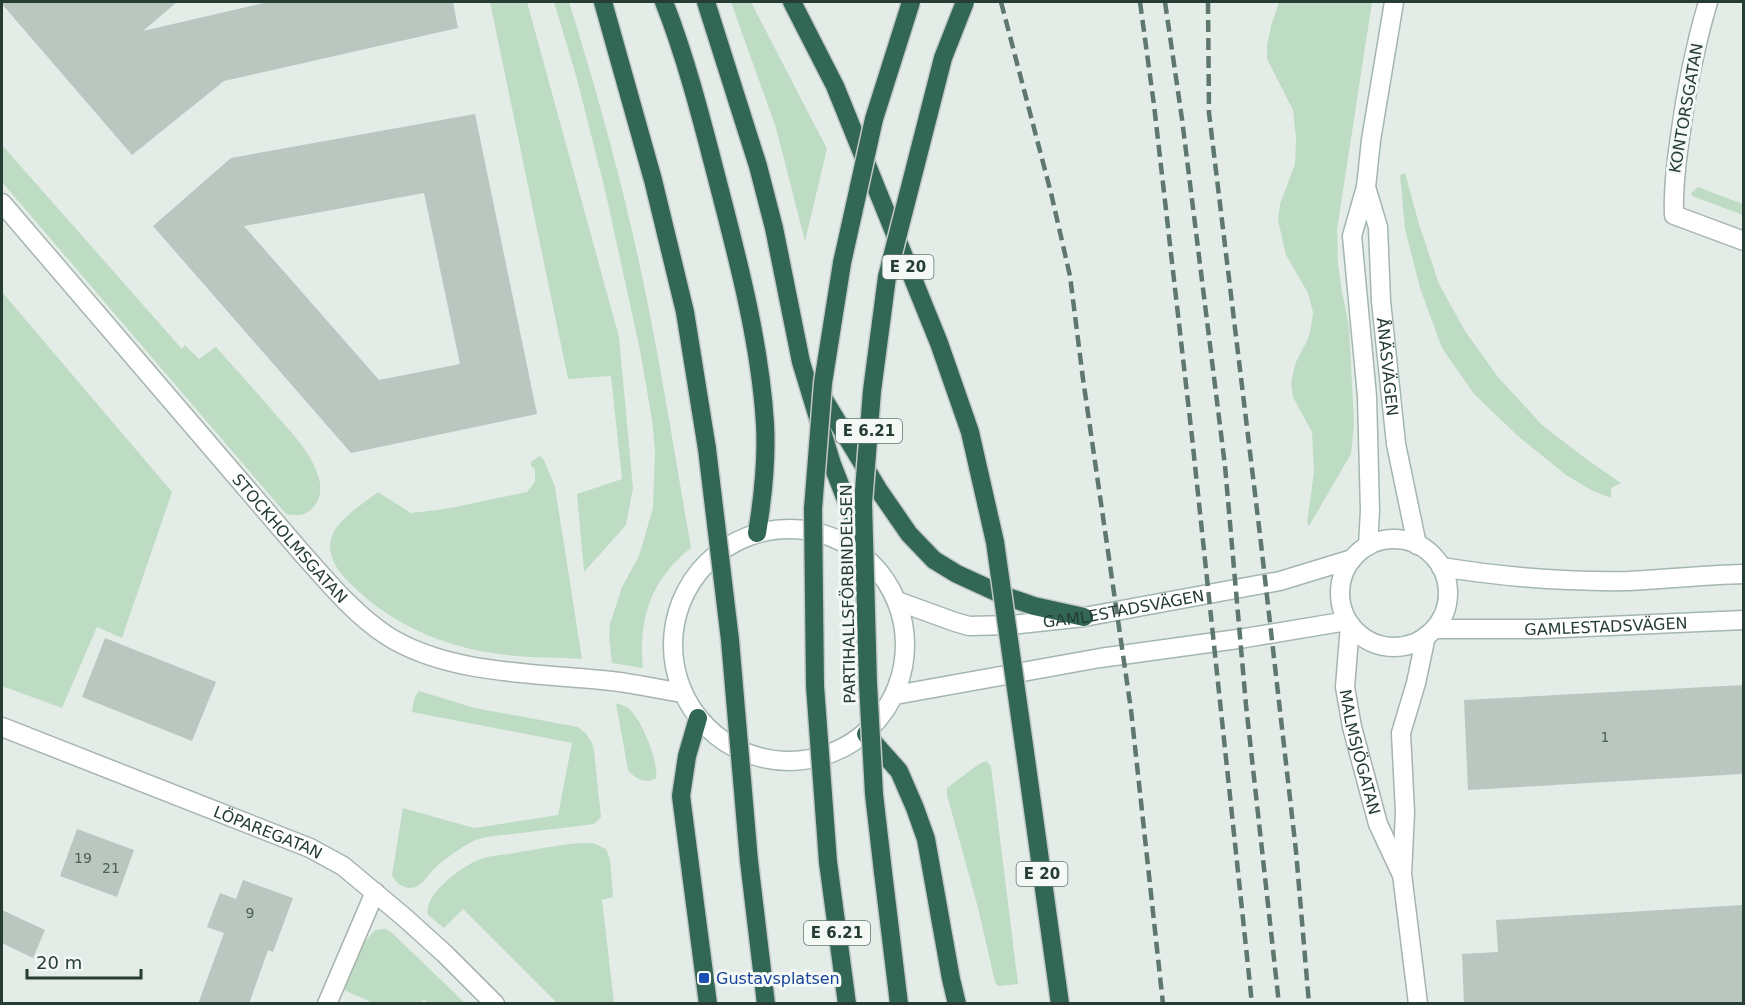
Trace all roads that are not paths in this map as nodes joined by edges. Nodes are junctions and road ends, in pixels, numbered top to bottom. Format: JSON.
{"nodes":[{"id":1,"x":603,"y":2,"type":"edge"},
{"id":2,"x":664,"y":2,"type":"edge"},
{"id":3,"x":706,"y":2,"type":"edge"},
{"id":4,"x":792,"y":2,"type":"edge"},
{"id":5,"x":911,"y":2,"type":"edge"},
{"id":6,"x":965,"y":2,"type":"edge"},
{"id":7,"x":1394,"y":2,"type":"edge"},
{"id":8,"x":1707,"y":2,"type":"edge"},
{"id":9,"x":1366,"y":187,"type":"junction"},
{"id":10,"x":2,"y":203,"type":"edge"},
{"id":11,"x":1743,"y":241,"type":"edge"},
{"id":12,"x":801,"y":362,"type":"junction"},
{"id":13,"x":757,"y":533,"type":"junction"},
{"id":14,"x":1417,"y":545,"type":"junction"},
{"id":15,"x":1368,"y":546,"type":"junction"},
{"id":16,"x":1352,"y":559,"type":"junction"},
{"id":17,"x":871,"y":561,"type":"junction"},
{"id":18,"x":1441,"y":567,"type":"junction"},
{"id":19,"x":1743,"y":574,"type":"edge"},
{"id":20,"x":897,"y":601,"type":"junction"},
{"id":21,"x":1084,"y":617,"type":"junction"},
{"id":22,"x":1743,"y":620,"type":"edge"},
{"id":23,"x":1349,"y":623,"type":"junction"},
{"id":24,"x":1430,"y":633,"type":"junction"},
{"id":25,"x":683,"y":693,"type":"junction"},
{"id":26,"x":895,"y":695,"type":"junction"},
{"id":27,"x":698,"y":718,"type":"junction"},
{"id":28,"x":2,"y":727,"type":"edge"},
{"id":29,"x":866,"y":734,"type":"junction"},
{"id":30,"x":1402,"y":874,"type":"junction"},
{"id":31,"x":375,"y":892,"type":"junction"},
{"id":32,"x":327,"y":1004,"type":"edge"},
{"id":33,"x":495,"y":1004,"type":"edge"},
{"id":34,"x":708,"y":1004,"type":"edge"},
{"id":35,"x":766,"y":1004,"type":"edge"},
{"id":36,"x":847,"y":1004,"type":"edge"},
{"id":37,"x":899,"y":1004,"type":"edge"},
{"id":38,"x":957,"y":1004,"type":"edge"},
{"id":39,"x":1060,"y":1004,"type":"edge"},
{"id":40,"x":1418,"y":1004,"type":"edge"}],
"edges":[{"from":1,"to":35,"type":"highway","bridge":true},
{"from":2,"to":13,"type":"highway"},
{"from":3,"to":12,"type":"highway"},
{"from":4,"to":39,"type":"highway","number":"E 20","bridge":true},
{"from":5,"to":36,"type":"highway","name":"PARTIHALLSFÖRBINDELSEN","number":"E 6.21","bridge":true},
{"from":6,"to":37,"type":"highway","name":"PARTIHALLSFÖRBINDELSEN","number":"E 6.21","bridge":true},
{"from":7,"to":9,"type":"street","name":"ÅNÄSVÄGEN"},
{"from":8,"to":11,"type":"street","name":"KONTORSGATAN"},
{"from":9,"to":14,"type":"street","name":"ÅNÄSVÄGEN"},
{"from":9,"to":15,"type":"street","name":"ÅNÄSVÄGEN"},
{"from":10,"to":25,"type":"street","name":"STOCKHOLMSGATAN"},
{"from":12,"to":17,"type":"highway"},
{"from":12,"to":21,"type":"highway"},
{"from":13,"to":17,"type":"street"},
{"from":13,"to":25,"type":"street"},
{"from":14,"to":15,"type":"street","name":"GAMLESTADSVÄGEN"},
{"from":14,"to":18,"type":"street"},
{"from":15,"to":16,"type":"street","name":"GAMLESTADSVÄGEN"},
{"from":16,"to":21,"type":"street","name":"GAMLESTADSVÄGEN"},
{"from":16,"to":23,"type":"street","name":"GAMLESTADSVÄGEN"},
{"from":17,"to":20,"type":"street"},
{"from":18,"to":19,"type":"street"},
{"from":18,"to":24,"type":"street"},
{"from":20,"to":21,"type":"street","name":"GAMLESTADSVÄGEN"},
{"from":20,"to":26,"type":"street"},
{"from":22,"to":24,"type":"street","name":"GAMLESTADSVÄGEN"},
{"from":23,"to":24,"type":"street","name":"GAMLESTADSVÄGEN"},
{"from":23,"to":26,"type":"street"},
{"from":23,"to":30,"type":"street","name":"MALMSJÖGATAN"},
{"from":24,"to":30,"type":"street","name":"MALMSJÖGATAN"},
{"from":25,"to":27,"type":"street"},
{"from":26,"to":29,"type":"street"},
{"from":27,"to":29,"type":"street"},
{"from":27,"to":34,"type":"highway"},
{"from":28,"to":31,"type":"street","name":"LÖPAREGATAN"},
{"from":29,"to":38,"type":"highway"},
{"from":30,"to":40,"type":"street","name":"MALMSJÖGATAN"},
{"from":31,"to":32,"type":"street"},
{"from":31,"to":33,"type":"street","name":"LÖPAREGATAN"}]}
